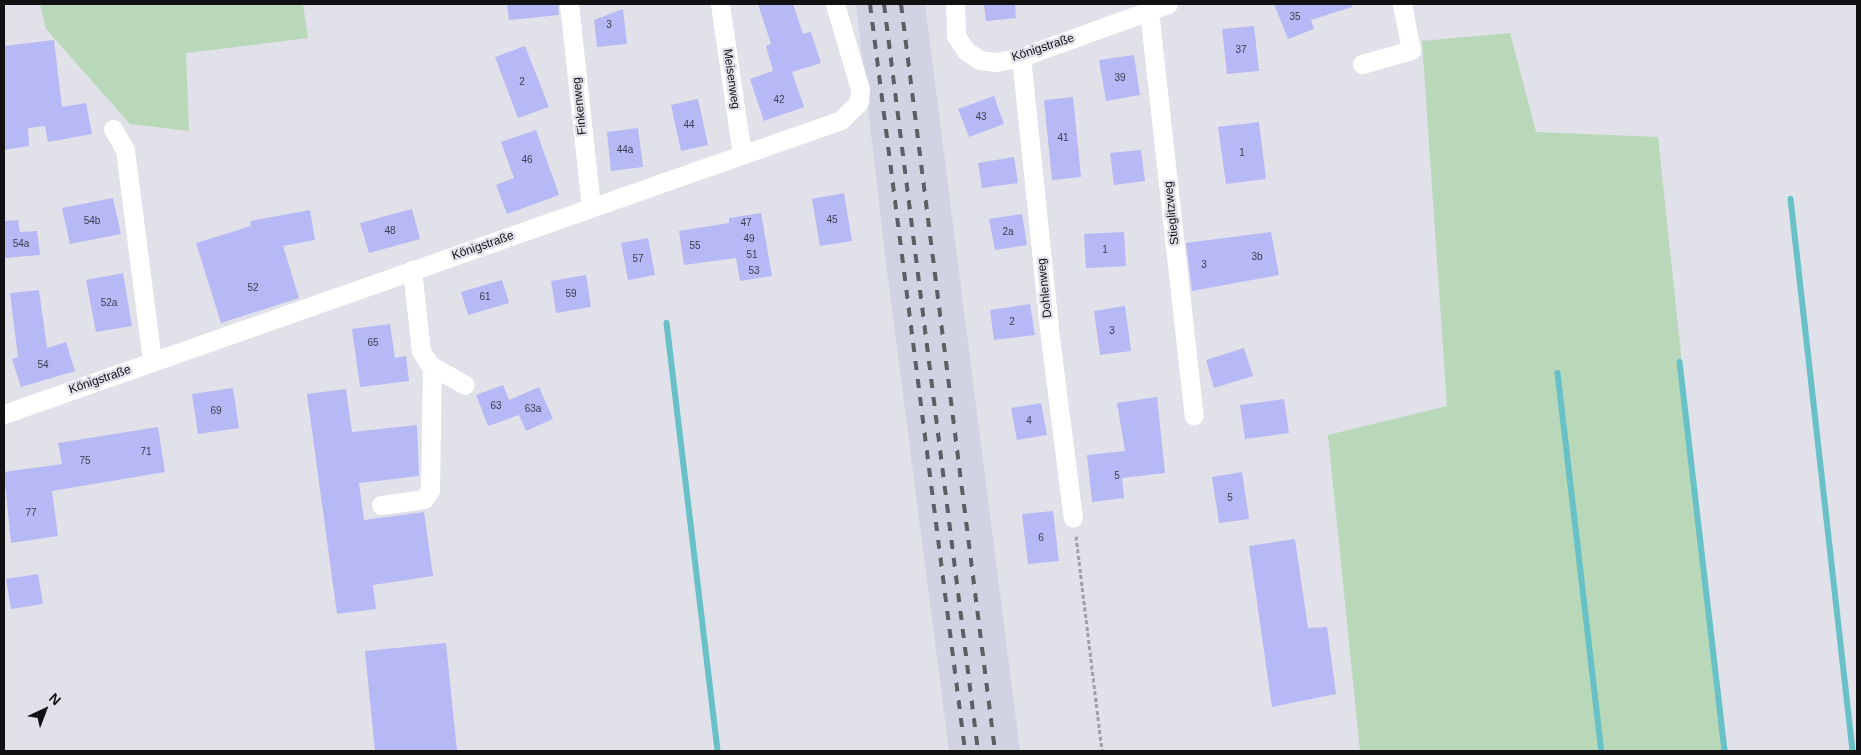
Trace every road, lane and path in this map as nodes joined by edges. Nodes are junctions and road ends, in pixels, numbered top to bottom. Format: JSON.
{"nodes":[{"id":1,"x":568,"y":4,"type":"edge"},
{"id":2,"x":720,"y":4,"type":"edge"},
{"id":3,"x":835,"y":4,"type":"edge"},
{"id":4,"x":955,"y":4,"type":"edge"},
{"id":5,"x":1168,"y":4,"type":"edge"},
{"id":6,"x":1402,"y":4,"type":"edge"},
{"id":7,"x":1149,"y":11,"type":"junction"},
{"id":8,"x":1021,"y":57,"type":"junction"},
{"id":9,"x":1362,"y":64,"type":"dead end"},
{"id":10,"x":113,"y":129,"type":"dead end"},
{"id":11,"x":742,"y":154,"type":"junction"},
{"id":12,"x":591,"y":207,"type":"junction"},
{"id":13,"x":412,"y":270,"type":"junction"},
{"id":14,"x":152,"y":362,"type":"junction"},
{"id":15,"x":432,"y":366,"type":"junction"},
{"id":16,"x":466,"y":385,"type":"dead end"},
{"id":17,"x":4,"y":414,"type":"edge"},
{"id":18,"x":1194,"y":416,"type":"dead end"},
{"id":19,"x":381,"y":505,"type":"dead end"},
{"id":20,"x":1073,"y":518,"type":"joint"},
{"id":21,"x":1102,"y":751,"type":"edge"}],
"edges":[{"from":1,"to":12,"type":"street","name":"Finkenweg"},
{"from":2,"to":11,"type":"street","name":"Meisenweg"},
{"from":3,"to":11,"type":"street","name":"Königstraße"},
{"from":4,"to":8,"type":"street","name":"Königstraße"},
{"from":5,"to":7,"type":"street","name":"Königstraße"},
{"from":6,"to":9,"type":"street"},
{"from":7,"to":8,"type":"street","name":"Königstraße"},
{"from":7,"to":18,"type":"street","name":"Stieglitzweg"},
{"from":8,"to":20,"type":"street","name":"Dohlenweg"},
{"from":10,"to":14,"type":"street"},
{"from":11,"to":12,"type":"street","name":"Königstraße"},
{"from":12,"to":13,"type":"street","name":"Königstraße"},
{"from":13,"to":14,"type":"street","name":"Königstraße"},
{"from":13,"to":15,"type":"street"},
{"from":14,"to":17,"type":"street","name":"Königstraße"},
{"from":15,"to":16,"type":"street"},
{"from":15,"to":19,"type":"street"},
{"from":20,"to":21,"type":"path"}]}
